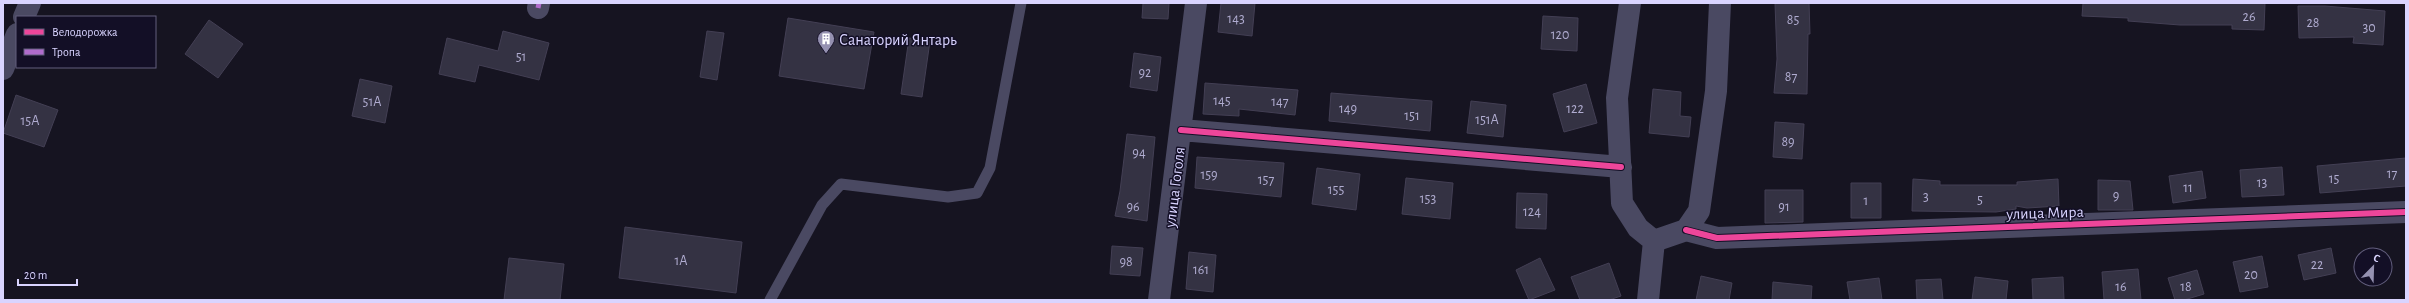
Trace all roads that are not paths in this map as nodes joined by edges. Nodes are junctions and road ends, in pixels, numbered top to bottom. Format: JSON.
{"nodes":[{"id":1,"x":30,"y":3,"type":"edge"},
{"id":2,"x":1021,"y":3,"type":"edge"},
{"id":3,"x":1196,"y":3,"type":"edge"},
{"id":4,"x":1630,"y":3,"type":"edge"},
{"id":5,"x":1720,"y":3,"type":"edge"},
{"id":6,"x":24,"y":16,"type":"edge"},
{"id":7,"x":16,"y":36,"type":"edge"},
{"id":8,"x":3,"y":69,"type":"edge"},
{"id":9,"x":1181,"y":130,"type":"junction"},
{"id":10,"x":1621,"y":167,"type":"junction"},
{"id":11,"x":2406,"y":212,"type":"edge"},
{"id":12,"x":1686,"y":230,"type":"junction"},
{"id":13,"x":1654,"y":241,"type":"junction"},
{"id":14,"x":770,"y":300,"type":"edge"},
{"id":15,"x":1159,"y":300,"type":"edge"},
{"id":16,"x":1648,"y":300,"type":"edge"}],
"edges":[{"from":1,"to":6,"type":"street"},
{"from":2,"to":14,"type":"lane"},
{"from":3,"to":9,"type":"street","name":"улица Гоголя"},
{"from":4,"to":10,"type":"street"},
{"from":5,"to":12,"type":"street"},
{"from":7,"to":8,"type":"street"},
{"from":9,"to":10,"type":"street"},
{"from":9,"to":15,"type":"street","name":"улица Гоголя"},
{"from":10,"to":13,"type":"street"},
{"from":11,"to":12,"type":"street","name":"улица Мира"},
{"from":12,"to":13,"type":"street"},
{"from":13,"to":16,"type":"street"}]}
